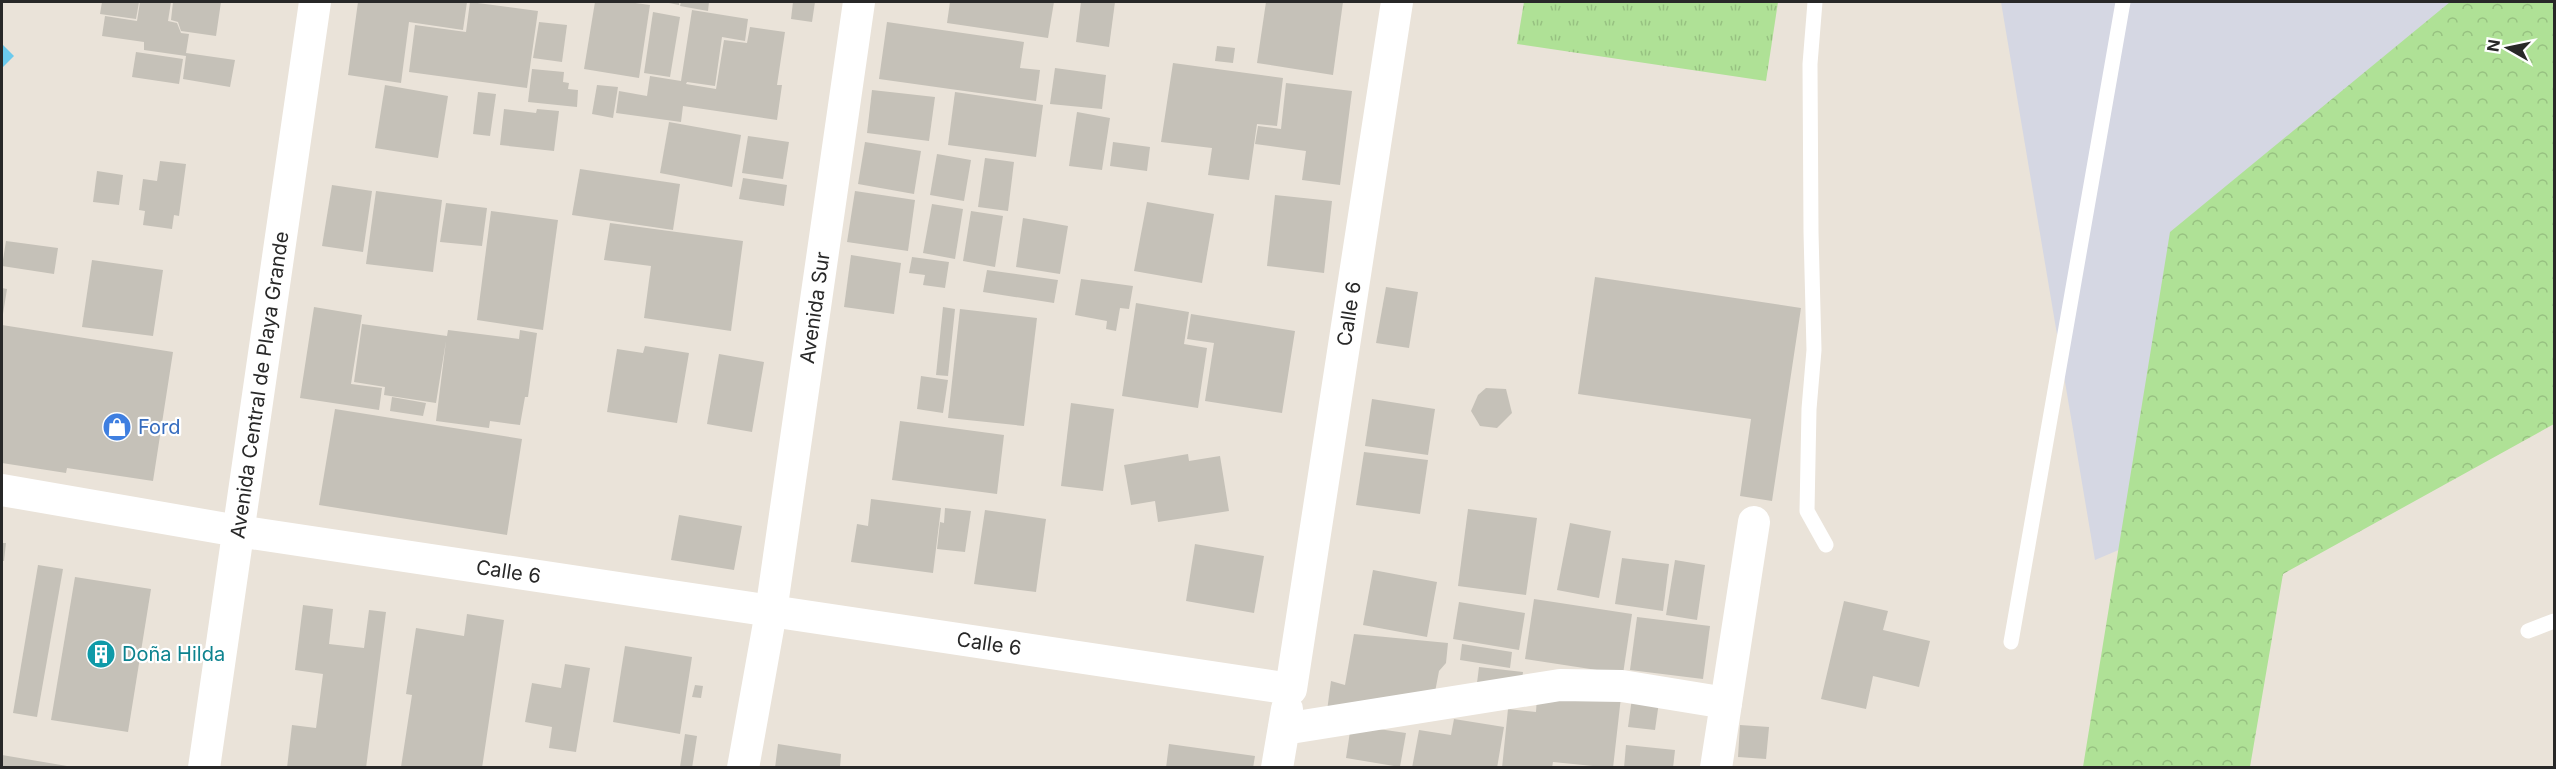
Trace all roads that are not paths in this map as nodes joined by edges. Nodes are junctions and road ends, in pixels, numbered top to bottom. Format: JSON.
{"nodes":[{"id":1,"x":315,"y":2,"type":"edge"},
{"id":2,"x":859,"y":2,"type":"edge"},
{"id":3,"x":1397,"y":2,"type":"edge"},
{"id":4,"x":1815,"y":2,"type":"edge"},
{"id":5,"x":2123,"y":2,"type":"edge"},
{"id":6,"x":2,"y":490,"type":"edge"},
{"id":7,"x":1754,"y":522,"type":"dead end"},
{"id":8,"x":238,"y":531,"type":"junction"},
{"id":9,"x":1826,"y":545,"type":"dead end"},
{"id":10,"x":771,"y":612,"type":"junction"},
{"id":11,"x":2554,"y":621,"type":"edge"},
{"id":12,"x":2528,"y":631,"type":"dead end"},
{"id":13,"x":2011,"y":642,"type":"dead end"},
{"id":14,"x":1291,"y":689,"type":"junction"},
{"id":15,"x":1726,"y":703,"type":"junction"},
{"id":16,"x":1284,"y":729,"type":"junction"},
{"id":17,"x":204,"y":768,"type":"edge"},
{"id":18,"x":743,"y":768,"type":"edge"},
{"id":19,"x":1277,"y":768,"type":"edge"},
{"id":20,"x":1716,"y":768,"type":"edge"}],
"edges":[{"from":1,"to":8,"type":"street","name":"Avenida Central de Playa Grande"},
{"from":2,"to":10,"type":"street","name":"Avenida Sur"},
{"from":3,"to":14,"type":"street","name":"Calle 6"},
{"from":4,"to":9,"type":"lane"},
{"from":5,"to":13,"type":"lane"},
{"from":6,"to":8,"type":"street","name":"Calle 6"},
{"from":7,"to":15,"type":"street"},
{"from":8,"to":10,"type":"street","name":"Calle 6"},
{"from":8,"to":17,"type":"street","name":"Avenida Central de Playa Grande"},
{"from":10,"to":14,"type":"street","name":"Calle 6"},
{"from":10,"to":18,"type":"street","name":"Avenida Sur"},
{"from":11,"to":12,"type":"lane"},
{"from":14,"to":16,"type":"street"},
{"from":15,"to":16,"type":"street"},
{"from":15,"to":20,"type":"street"},
{"from":16,"to":19,"type":"street"}]}
